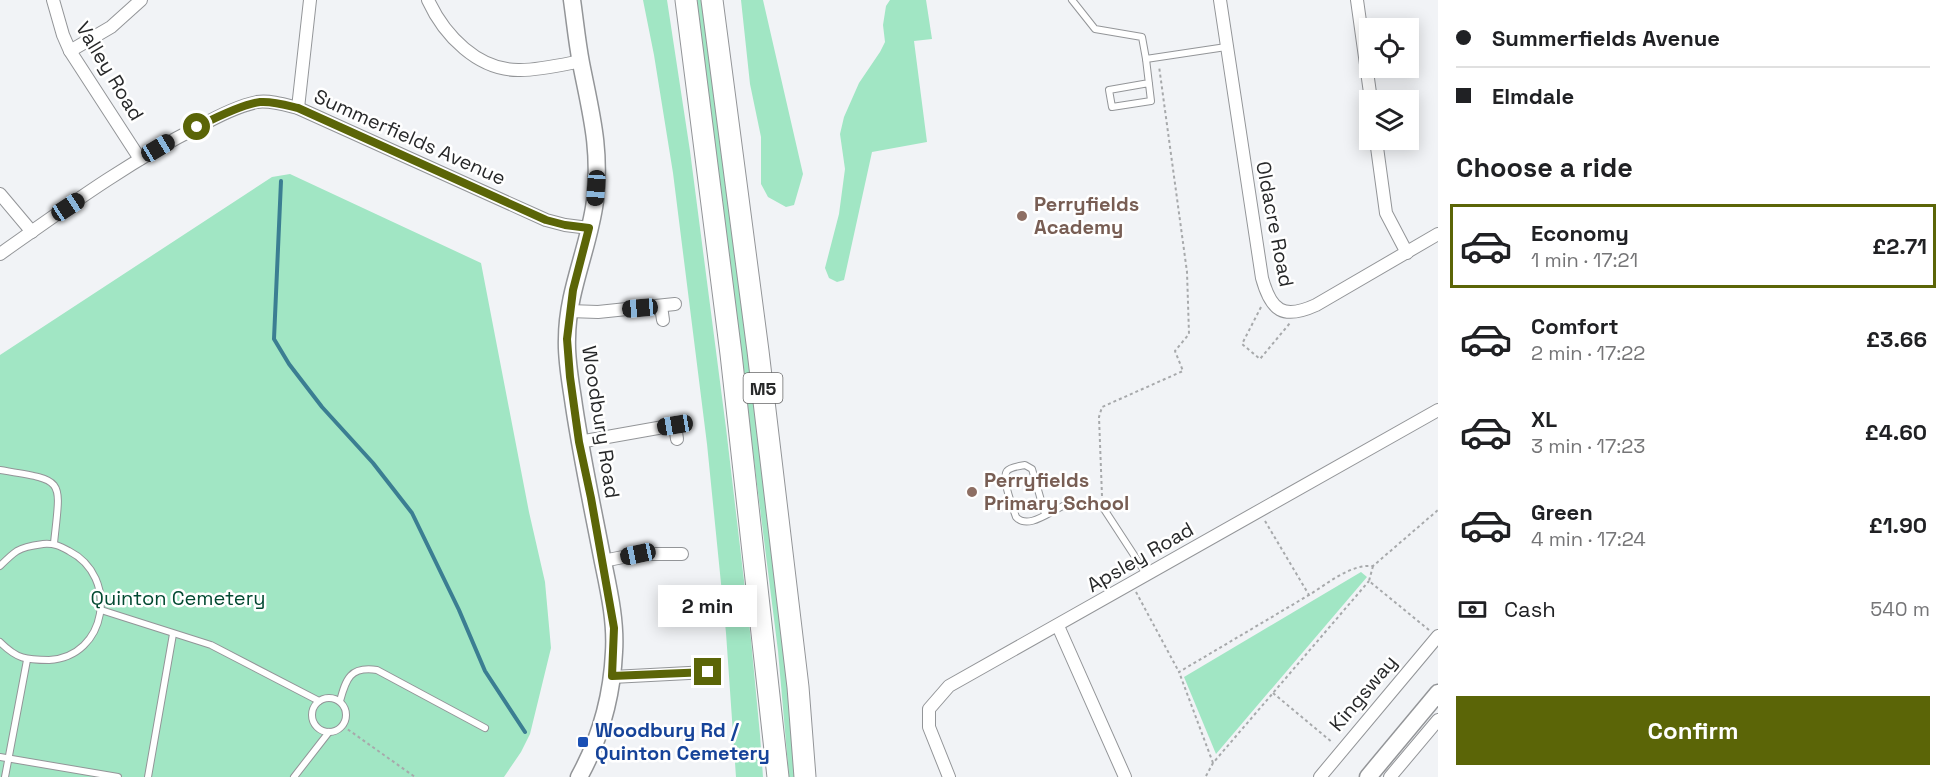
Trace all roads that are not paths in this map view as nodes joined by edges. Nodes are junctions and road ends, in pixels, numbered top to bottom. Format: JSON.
{"nodes":[{"id":1,"x":53,"y":0,"type":"edge"},
{"id":2,"x":141,"y":0,"type":"edge"},
{"id":3,"x":310,"y":0,"type":"edge"},
{"id":4,"x":428,"y":0,"type":"edge"},
{"id":5,"x":572,"y":0,"type":"edge"},
{"id":6,"x":686,"y":0,"type":"edge"},
{"id":7,"x":712,"y":0,"type":"edge"},
{"id":8,"x":1072,"y":0,"type":"edge"},
{"id":9,"x":1220,"y":0,"type":"edge"},
{"id":10,"x":1357,"y":0,"type":"edge"},
{"id":11,"x":1226,"y":47,"type":"junction"},
{"id":12,"x":70,"y":51,"type":"junction"},
{"id":13,"x":1146,"y":59,"type":"junction"},
{"id":14,"x":581,"y":61,"type":"junction"},
{"id":15,"x":1149,"y":83,"type":"junction"},
{"id":16,"x":1370,"y":90,"type":"edge"},
{"id":17,"x":298,"y":108,"type":"junction"},
{"id":18,"x":1377,"y":150,"type":"edge"},
{"id":19,"x":140,"y":159,"type":"junction"},
{"id":20,"x":0,"y":194,"type":"edge"},
{"id":21,"x":589,"y":228,"type":"junction"},
{"id":22,"x":32,"y":232,"type":"junction"},
{"id":23,"x":1438,"y":234,"type":"edge"},
{"id":24,"x":1407,"y":253,"type":"junction"},
{"id":25,"x":0,"y":254,"type":"edge"},
{"id":26,"x":675,"y":304,"type":"dead end"},
{"id":27,"x":661,"y":306,"type":"junction"},
{"id":28,"x":569,"y":311,"type":"junction"},
{"id":29,"x":663,"y":320,"type":"dead end"},
{"id":30,"x":1438,"y":410,"type":"edge"},
{"id":31,"x":677,"y":440,"type":"dead end"},
{"id":32,"x":579,"y":442,"type":"junction"},
{"id":33,"x":0,"y":470,"type":"edge"},
{"id":34,"x":1045,"y":514,"type":"junction"},
{"id":35,"x":54,"y":543,"type":"junction"},
{"id":36,"x":682,"y":554,"type":"dead end"},
{"id":37,"x":603,"y":561,"type":"junction"},
{"id":38,"x":0,"y":566,"type":"edge"},
{"id":39,"x":1147,"y":576,"type":"junction"},
{"id":40,"x":101,"y":610,"type":"junction"},
{"id":41,"x":1058,"y":626,"type":"junction"},
{"id":42,"x":173,"y":634,"type":"junction"},
{"id":43,"x":1438,"y":637,"type":"edge"},
{"id":44,"x":0,"y":642,"type":"edge"},
{"id":45,"x":27,"y":660,"type":"junction"},
{"id":46,"x":708,"y":672,"type":"dead end"},
{"id":47,"x":612,"y":676,"type":"junction"},
{"id":48,"x":1438,"y":693,"type":"edge"},
{"id":49,"x":319,"y":701,"type":"junction"},
{"id":50,"x":340,"y":701,"type":"junction"},
{"id":51,"x":1438,"y":720,"type":"edge"},
{"id":52,"x":485,"y":728,"type":"dead end"},
{"id":53,"x":329,"y":732,"type":"junction"},
{"id":54,"x":0,"y":757,"type":"edge"},
{"id":55,"x":8,"y":759,"type":"junction"},
{"id":56,"x":5,"y":777,"type":"edge"},
{"id":57,"x":118,"y":777,"type":"edge"},
{"id":58,"x":148,"y":777,"type":"edge"},
{"id":59,"x":294,"y":777,"type":"edge"},
{"id":60,"x":579,"y":777,"type":"edge"},
{"id":61,"x":778,"y":777,"type":"edge"},
{"id":62,"x":805,"y":777,"type":"edge"},
{"id":63,"x":949,"y":777,"type":"edge"},
{"id":64,"x":1125,"y":777,"type":"edge"},
{"id":65,"x":1320,"y":777,"type":"edge"},
{"id":66,"x":1368,"y":777,"type":"edge"},
{"id":67,"x":1390,"y":777,"type":"edge"}],
"edges":[{"from":1,"to":12,"type":"street","name":"Valley Road"},
{"from":2,"to":12,"type":"street"},
{"from":3,"to":17,"type":"street"},
{"from":4,"to":14,"type":"street"},
{"from":5,"to":14,"type":"street","name":"Woodbury Road"},
{"from":6,"to":61,"type":"highway","number":"M5"},
{"from":7,"to":62,"type":"highway","number":"M5"},
{"from":8,"to":13,"type":"lane"},
{"from":9,"to":11,"type":"street","name":"Oldacre Road"},
{"from":10,"to":16,"type":"street"},
{"from":11,"to":13,"type":"lane"},
{"from":11,"to":24,"type":"street","name":"Oldacre Road"},
{"from":12,"to":19,"type":"street","name":"Valley Road"},
{"from":13,"to":15,"type":"lane"},
{"from":14,"to":21,"type":"street","name":"Woodbury Road"},
{"from":15,"to":15,"type":"lane"},
{"from":17,"to":19,"type":"street","name":"Summerfields Avenue"},
{"from":17,"to":21,"type":"street","name":"Summerfields Avenue"},
{"from":18,"to":24,"type":"street"},
{"from":19,"to":22,"type":"street","name":"Summerfields Avenue"},
{"from":20,"to":22,"type":"street"},
{"from":21,"to":28,"type":"street","name":"Woodbury Road"},
{"from":22,"to":25,"type":"street","name":"Summerfields Avenue"},
{"from":23,"to":24,"type":"street","name":"Oldacre Road"},
{"from":26,"to":27,"type":"street"},
{"from":27,"to":28,"type":"street"},
{"from":27,"to":29,"type":"street"},
{"from":28,"to":32,"type":"street","name":"Woodbury Road"},
{"from":30,"to":39,"type":"street","name":"Apsley Road"},
{"from":31,"to":32,"type":"street"},
{"from":32,"to":37,"type":"street","name":"Woodbury Road"},
{"from":33,"to":35,"type":"lane"},
{"from":34,"to":34,"type":"lane"},
{"from":34,"to":39,"type":"lane"},
{"from":35,"to":38,"type":"lane"},
{"from":35,"to":40,"type":"lane"},
{"from":36,"to":37,"type":"street"},
{"from":37,"to":47,"type":"street","name":"Woodbury Road"},
{"from":39,"to":41,"type":"street","name":"Apsley Road"},
{"from":40,"to":42,"type":"lane"},
{"from":40,"to":45,"type":"lane"},
{"from":41,"to":63,"type":"street","name":"Apsley Road"},
{"from":41,"to":64,"type":"street"},
{"from":42,"to":49,"type":"lane"},
{"from":42,"to":58,"type":"lane"},
{"from":43,"to":65,"type":"street","name":"Kingsway"},
{"from":44,"to":45,"type":"lane"},
{"from":45,"to":55,"type":"lane"},
{"from":46,"to":47,"type":"street"},
{"from":47,"to":60,"type":"street","name":"Woodbury Road"},
{"from":48,"to":66,"type":"street"},
{"from":49,"to":50,"type":"lane"},
{"from":49,"to":53,"type":"lane"},
{"from":50,"to":52,"type":"lane"},
{"from":50,"to":53,"type":"lane"},
{"from":51,"to":67,"type":"street"},
{"from":53,"to":59,"type":"lane"},
{"from":54,"to":55,"type":"lane"},
{"from":55,"to":56,"type":"lane"},
{"from":55,"to":57,"type":"lane"}]}
